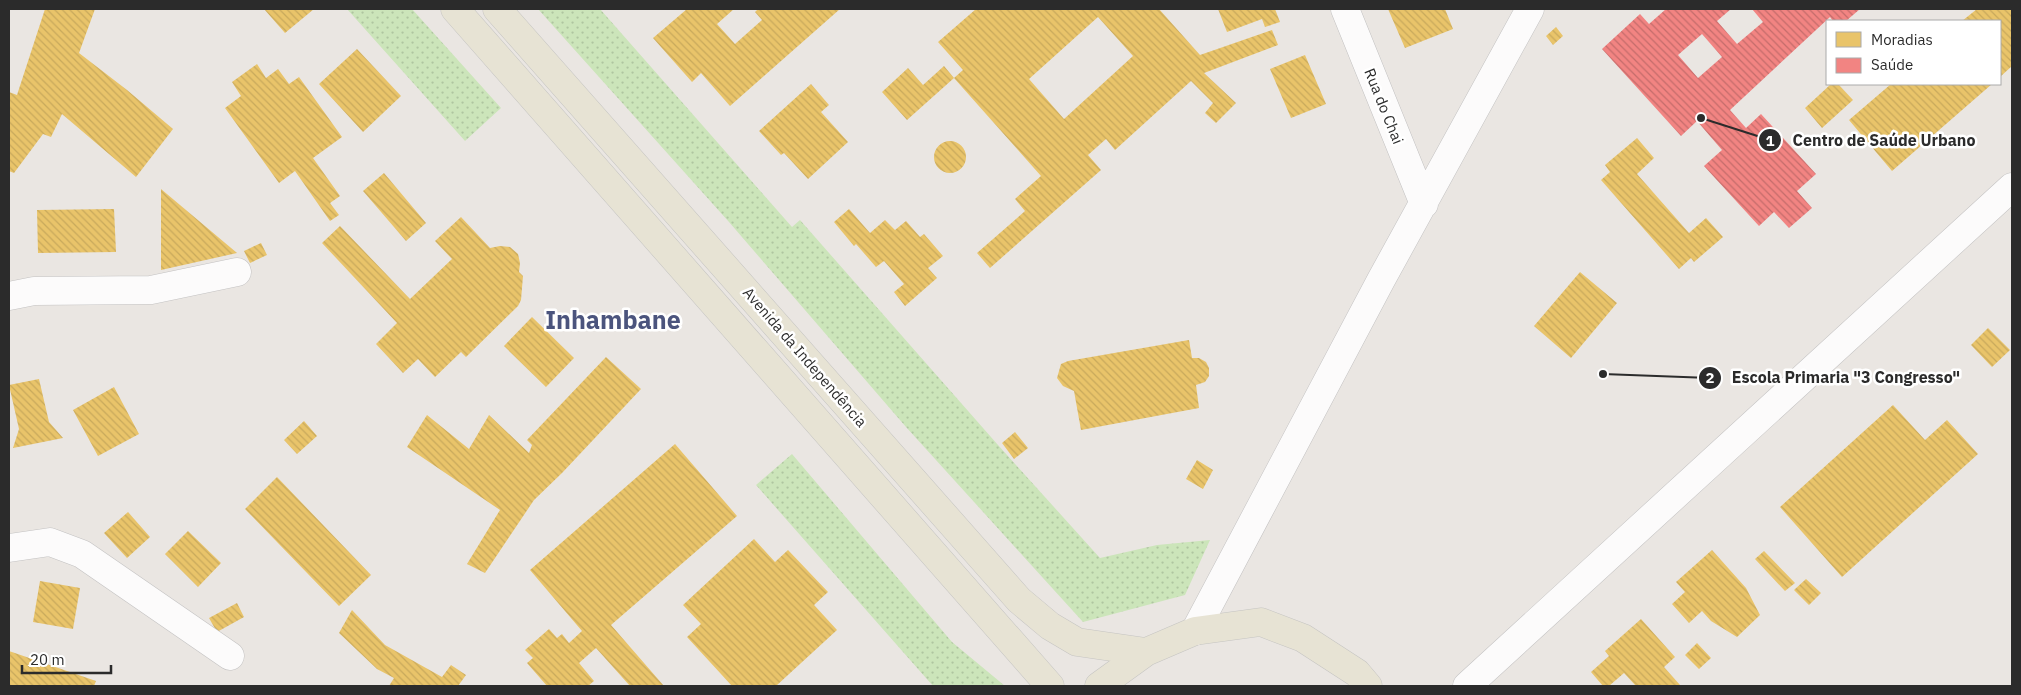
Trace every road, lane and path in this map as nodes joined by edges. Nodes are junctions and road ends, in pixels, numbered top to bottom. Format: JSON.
{"nodes":[{"id":1,"x":455,"y":9,"type":"edge"},
{"id":2,"x":497,"y":9,"type":"edge"},
{"id":3,"x":1345,"y":9,"type":"edge"},
{"id":4,"x":1530,"y":9,"type":"edge"},
{"id":5,"x":2012,"y":187,"type":"edge"},
{"id":6,"x":1424,"y":204,"type":"junction"},
{"id":7,"x":237,"y":272,"type":"dead end"},
{"id":8,"x":9,"y":296,"type":"edge"},
{"id":9,"x":9,"y":548,"type":"edge"},
{"id":10,"x":1196,"y":631,"type":"junction"},
{"id":11,"x":1146,"y":652,"type":"junction"},
{"id":12,"x":230,"y":656,"type":"dead end"},
{"id":13,"x":1050,"y":686,"type":"edge"},
{"id":14,"x":1099,"y":686,"type":"edge"},
{"id":15,"x":1368,"y":686,"type":"edge"},
{"id":16,"x":1467,"y":686,"type":"edge"}],
"edges":[{"from":1,"to":13,"type":"main road"},
{"from":2,"to":11,"type":"main road","name":"Avenida da Independência"},
{"from":3,"to":6,"type":"street","name":"Rua do Chai"},
{"from":4,"to":6,"type":"street"},
{"from":5,"to":16,"type":"street"},
{"from":6,"to":10,"type":"street"},
{"from":7,"to":8,"type":"street"},
{"from":9,"to":12,"type":"street"},
{"from":10,"to":11,"type":"main road"},
{"from":10,"to":15,"type":"main road"},
{"from":11,"to":14,"type":"main road"}]}
